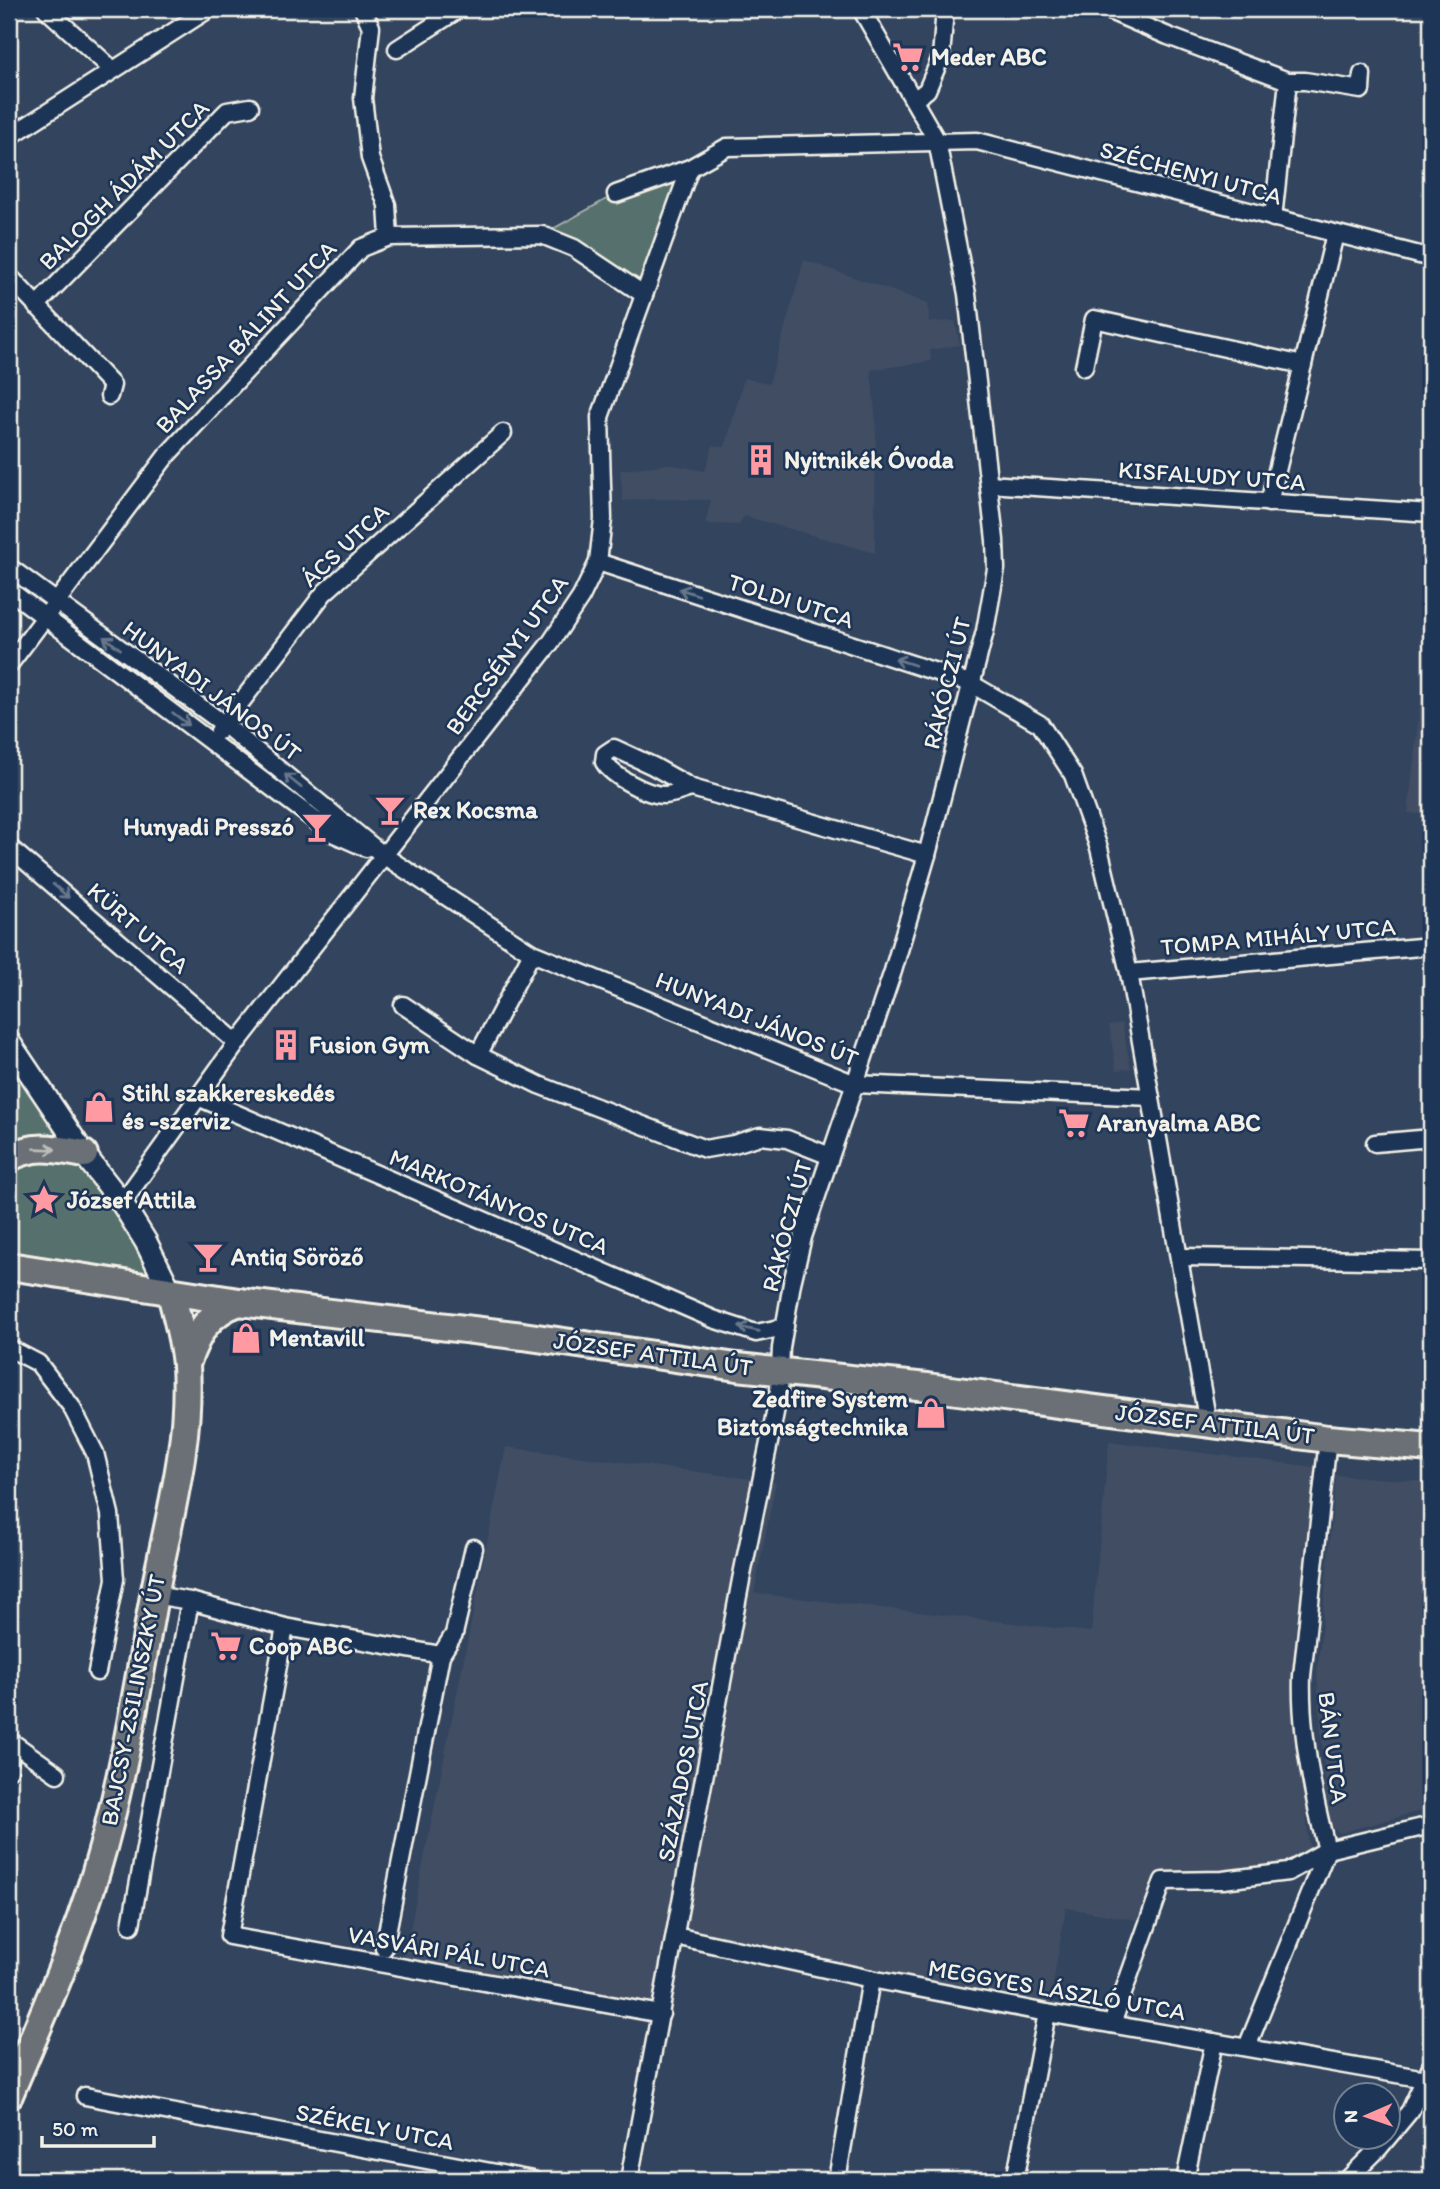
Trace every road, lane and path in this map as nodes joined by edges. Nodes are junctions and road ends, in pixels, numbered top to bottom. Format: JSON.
{"nodes":[{"id":1,"x":46,"y":9,"type":"edge"},
{"id":2,"x":209,"y":9,"type":"edge"},
{"id":3,"x":363,"y":9,"type":"edge"},
{"id":4,"x":459,"y":9,"type":"edge"},
{"id":5,"x":861,"y":9,"type":"edge"},
{"id":6,"x":945,"y":9,"type":"edge"},
{"id":7,"x":1113,"y":9,"type":"edge"},
{"id":8,"x":397,"y":49,"type":"dead end"},
{"id":9,"x":113,"y":70,"type":"junction"},
{"id":10,"x":1362,"y":74,"type":"dead end"},
{"id":11,"x":1288,"y":81,"type":"junction"},
{"id":12,"x":914,"y":100,"type":"junction"},
{"id":13,"x":250,"y":107,"type":"dead end"},
{"id":14,"x":9,"y":137,"type":"edge"},
{"id":15,"x":937,"y":141,"type":"junction"},
{"id":16,"x":690,"y":169,"type":"junction"},
{"id":17,"x":616,"y":194,"type":"dead end"},
{"id":18,"x":1273,"y":218,"type":"junction"},
{"id":19,"x":1335,"y":234,"type":"junction"},
{"id":20,"x":389,"y":237,"type":"junction"},
{"id":21,"x":1431,"y":258,"type":"edge"},
{"id":22,"x":9,"y":276,"type":"edge"},
{"id":23,"x":643,"y":294,"type":"junction"},
{"id":24,"x":36,"y":306,"type":"junction"},
{"id":25,"x":1303,"y":365,"type":"junction"},
{"id":26,"x":1084,"y":367,"type":"dead end"},
{"id":27,"x":109,"y":396,"type":"dead end"},
{"id":28,"x":503,"y":433,"type":"dead end"},
{"id":29,"x":989,"y":484,"type":"junction"},
{"id":30,"x":1269,"y":503,"type":"junction"},
{"id":31,"x":1431,"y":513,"type":"edge"},
{"id":32,"x":597,"y":562,"type":"junction"},
{"id":33,"x":9,"y":567,"type":"edge"},
{"id":34,"x":9,"y":590,"type":"edge"},
{"id":35,"x":56,"y":603,"type":"junction"},
{"id":36,"x":44,"y":618,"type":"junction"},
{"id":37,"x":9,"y":665,"type":"edge"},
{"id":38,"x":970,"y":683,"type":"junction"},
{"id":39,"x":225,"y":725,"type":"junction"},
{"id":40,"x":211,"y":741,"type":"junction"},
{"id":41,"x":692,"y":788,"type":"junction"},
{"id":42,"x":9,"y":847,"type":"edge"},
{"id":43,"x":383,"y":855,"type":"junction"},
{"id":44,"x":927,"y":855,"type":"junction"},
{"id":45,"x":1431,"y":946,"type":"edge"},
{"id":46,"x":532,"y":953,"type":"junction"},
{"id":47,"x":1129,"y":973,"type":"junction"},
{"id":48,"x":403,"y":1005,"type":"dead end"},
{"id":49,"x":9,"y":1042,"type":"edge"},
{"id":50,"x":237,"y":1043,"type":"junction"},
{"id":51,"x":478,"y":1055,"type":"junction"},
{"id":52,"x":855,"y":1084,"type":"junction"},
{"id":53,"x":198,"y":1097,"type":"junction"},
{"id":54,"x":1152,"y":1097,"type":"junction"},
{"id":55,"x":1431,"y":1138,"type":"edge"},
{"id":56,"x":1375,"y":1143,"type":"dead end"},
{"id":57,"x":84,"y":1154,"type":"junction"},
{"id":58,"x":830,"y":1156,"type":"junction"},
{"id":59,"x":9,"y":1158,"type":"edge"},
{"id":60,"x":122,"y":1203,"type":"junction"},
{"id":61,"x":9,"y":1252,"type":"edge"},
{"id":62,"x":1180,"y":1257,"type":"junction"},
{"id":63,"x":1431,"y":1261,"type":"edge"},
{"id":64,"x":21,"y":1268,"type":"edge"},
{"id":65,"x":171,"y":1293,"type":"junction"},
{"id":66,"x":239,"y":1302,"type":"junction"},
{"id":67,"x":785,"y":1327,"type":"junction"},
{"id":68,"x":9,"y":1348,"type":"edge"},
{"id":69,"x":186,"y":1364,"type":"junction"},
{"id":70,"x":779,"y":1370,"type":"junction"},
{"id":71,"x":1208,"y":1424,"type":"junction"},
{"id":72,"x":1328,"y":1439,"type":"junction"},
{"id":73,"x":1431,"y":1448,"type":"edge"},
{"id":74,"x":474,"y":1548,"type":"dead end"},
{"id":75,"x":154,"y":1595,"type":"junction"},
{"id":76,"x":190,"y":1601,"type":"junction"},
{"id":77,"x":285,"y":1627,"type":"junction"},
{"id":78,"x":441,"y":1655,"type":"junction"},
{"id":79,"x":97,"y":1672,"type":"dead end"},
{"id":80,"x":10,"y":1743,"type":"edge"},
{"id":81,"x":9,"y":1770,"type":"edge"},
{"id":82,"x":57,"y":1774,"type":"dead end"},
{"id":83,"x":1431,"y":1825,"type":"edge"},
{"id":84,"x":1327,"y":1850,"type":"junction"},
{"id":85,"x":131,"y":1925,"type":"dead end"},
{"id":86,"x":675,"y":1936,"type":"junction"},
{"id":87,"x":384,"y":1948,"type":"dead end"},
{"id":88,"x":871,"y":1979,"type":"junction"},
{"id":89,"x":1047,"y":2013,"type":"junction"},
{"id":90,"x":661,"y":2014,"type":"junction"},
{"id":91,"x":1112,"y":2024,"type":"junction"},
{"id":92,"x":1214,"y":2042,"type":"junction"},
{"id":93,"x":1248,"y":2047,"type":"junction"},
{"id":94,"x":1429,"y":2075,"type":"edge"},
{"id":95,"x":9,"y":2095,"type":"edge"},
{"id":96,"x":85,"y":2096,"type":"dead end"},
{"id":97,"x":533,"y":2180,"type":"edge"},
{"id":98,"x":629,"y":2180,"type":"edge"},
{"id":99,"x":837,"y":2180,"type":"edge"},
{"id":100,"x":1015,"y":2180,"type":"edge"},
{"id":101,"x":1185,"y":2180,"type":"edge"},
{"id":102,"x":1347,"y":2180,"type":"edge"}],
"edges":[{"from":1,"to":9,"type":"street"},
{"from":2,"to":9,"type":"street"},
{"from":3,"to":20,"type":"street"},
{"from":4,"to":8,"type":"street"},
{"from":5,"to":12,"type":"street","name":"RÁKÓCZI ÚT"},
{"from":6,"to":12,"type":"street"},
{"from":7,"to":11,"type":"street"},
{"from":9,"to":14,"type":"street"},
{"from":10,"to":11,"type":"street"},
{"from":11,"to":18,"type":"street"},
{"from":12,"to":15,"type":"street","name":"RÁKÓCZI ÚT"},
{"from":13,"to":24,"type":"street","name":"BALOGH ÁDÁM UTCA"},
{"from":15,"to":16,"type":"street"},
{"from":15,"to":18,"type":"street","name":"SZÉCHENYI UTCA"},
{"from":15,"to":29,"type":"street","name":"RÁKÓCZI ÚT"},
{"from":16,"to":17,"type":"street"},
{"from":16,"to":23,"type":"street","name":"BERCSÉNYI UTCA"},
{"from":18,"to":19,"type":"street","name":"SZÉCHENYI UTCA"},
{"from":19,"to":21,"type":"street","name":"SZÉCHENYI UTCA"},
{"from":19,"to":25,"type":"street"},
{"from":20,"to":23,"type":"street","name":"BALASSA BÁLINT UTCA"},
{"from":20,"to":35,"type":"street","name":"BALASSA BÁLINT UTCA"},
{"from":22,"to":24,"type":"street","name":"BALOGH ÁDÁM UTCA"},
{"from":23,"to":32,"type":"street","name":"BERCSÉNYI UTCA"},
{"from":24,"to":27,"type":"street","name":"BALOGH ÁDÁM UTCA"},
{"from":25,"to":26,"type":"street"},
{"from":25,"to":30,"type":"street"},
{"from":28,"to":39,"type":"street","name":"ÁCS UTCA"},
{"from":29,"to":30,"type":"street","name":"KISFALUDY UTCA"},
{"from":29,"to":38,"type":"street","name":"RÁKÓCZI ÚT"},
{"from":30,"to":31,"type":"street","name":"KISFALUDY UTCA"},
{"from":38,"to":32,"type":"street","name":"TOLDI UTCA","one_way":true},
{"from":32,"to":43,"type":"street","name":"BERCSÉNYI UTCA"},
{"from":33,"to":35,"type":"street","name":"HUNYADI JÁNOS ÚT"},
{"from":34,"to":36,"type":"street","name":"HUNYADI JÁNOS ÚT"},
{"from":35,"to":36,"type":"street","name":"BALASSA BÁLINT UTCA"},
{"from":39,"to":35,"type":"street","name":"HUNYADI JÁNOS ÚT","one_way":true},
{"from":36,"to":37,"type":"street","name":"BALASSA BÁLINT UTCA"},
{"from":36,"to":40,"type":"street","name":"HUNYADI JÁNOS ÚT","one_way":true},
{"from":38,"to":44,"type":"street","name":"RÁKÓCZI ÚT"},
{"from":38,"to":47,"type":"street","name":"TOLDI UTCA"},
{"from":39,"to":40,"type":"street","name":"ÁCS UTCA"},
{"from":43,"to":39,"type":"street","name":"HUNYADI JÁNOS ÚT","one_way":true},
{"from":40,"to":43,"type":"street","name":"HUNYADI JÁNOS ÚT"},
{"from":41,"to":41,"type":"street"},
{"from":41,"to":44,"type":"street"},
{"from":42,"to":50,"type":"street","name":"KÜRT UTCA","one_way":true},
{"from":43,"to":46,"type":"street","name":"HUNYADI JÁNOS ÚT"},
{"from":43,"to":50,"type":"street","name":"BERCSÉNYI UTCA"},
{"from":44,"to":52,"type":"street","name":"RÁKÓCZI ÚT"},
{"from":45,"to":47,"type":"street","name":"TOMPA MIHÁLY UTCA"},
{"from":46,"to":51,"type":"street"},
{"from":46,"to":52,"type":"street","name":"HUNYADI JÁNOS ÚT"},
{"from":47,"to":54,"type":"street","name":"TOLDI UTCA"},
{"from":48,"to":51,"type":"street"},
{"from":49,"to":57,"type":"street"},
{"from":50,"to":53,"type":"street","name":"BERCSÉNYI UTCA"},
{"from":51,"to":58,"type":"street"},
{"from":52,"to":54,"type":"street","name":"HUNYADI JÁNOS ÚT"},
{"from":52,"to":58,"type":"street","name":"RÁKÓCZI ÚT"},
{"from":53,"to":60,"type":"street","name":"BERCSÉNYI UTCA"},
{"from":67,"to":53,"type":"street","name":"MARKOTÁNYOS UTCA","one_way":true},
{"from":54,"to":62,"type":"street","name":"TOLDI UTCA"},
{"from":55,"to":56,"type":"street"},
{"from":59,"to":57,"type":"main road","one_way":true},
{"from":57,"to":60,"type":"street"},
{"from":58,"to":67,"type":"street","name":"RÁKÓCZI ÚT"},
{"from":60,"to":65,"type":"street"},
{"from":61,"to":64,"type":"main road"},
{"from":62,"to":63,"type":"street"},
{"from":62,"to":71,"type":"street","name":"TOLDI UTCA"},
{"from":64,"to":65,"type":"main road","name":"JÓZSEF ATTILA ÚT"},
{"from":65,"to":66,"type":"main road","name":"JÓZSEF ATTILA ÚT"},
{"from":65,"to":69,"type":"main road","name":"BAJCSY-ZSILINSZKY ÚT"},
{"from":66,"to":69,"type":"main road"},
{"from":66,"to":70,"type":"main road","name":"JÓZSEF ATTILA ÚT"},
{"from":67,"to":70,"type":"street","name":"RÁKÓCZI ÚT"},
{"from":68,"to":79,"type":"street"},
{"from":69,"to":75,"type":"main road","name":"BAJCSY-ZSILINSZKY ÚT"},
{"from":70,"to":71,"type":"main road","name":"JÓZSEF ATTILA ÚT"},
{"from":70,"to":86,"type":"street","name":"SZÁZADOS UTCA"},
{"from":71,"to":72,"type":"main road","name":"JÓZSEF ATTILA ÚT"},
{"from":72,"to":73,"type":"main road","name":"JÓZSEF ATTILA ÚT"},
{"from":72,"to":84,"type":"street","name":"BÁN UTCA"},
{"from":74,"to":78,"type":"street"},
{"from":75,"to":76,"type":"street"},
{"from":75,"to":95,"type":"main road","name":"BAJCSY-ZSILINSZKY ÚT"},
{"from":76,"to":77,"type":"street"},
{"from":76,"to":85,"type":"street"},
{"from":77,"to":78,"type":"street"},
{"from":77,"to":90,"type":"street","name":"VASVÁRI PÁL UTCA"},
{"from":78,"to":87,"type":"street"},
{"from":80,"to":81,"type":"street"},
{"from":80,"to":82,"type":"street"},
{"from":83,"to":84,"type":"street"},
{"from":84,"to":91,"type":"street"},
{"from":84,"to":93,"type":"street"},
{"from":86,"to":88,"type":"street","name":"MEGGYES LÁSZLÓ UTCA"},
{"from":86,"to":90,"type":"street","name":"SZÁZADOS UTCA"},
{"from":88,"to":89,"type":"street","name":"MEGGYES LÁSZLÓ UTCA"},
{"from":88,"to":99,"type":"street"},
{"from":89,"to":91,"type":"street","name":"MEGGYES LÁSZLÓ UTCA"},
{"from":89,"to":100,"type":"street"},
{"from":90,"to":98,"type":"street","name":"SZÁZADOS UTCA"},
{"from":91,"to":92,"type":"street","name":"MEGGYES LÁSZLÓ UTCA"},
{"from":92,"to":93,"type":"street","name":"MEGGYES LÁSZLÓ UTCA"},
{"from":92,"to":101,"type":"street"},
{"from":93,"to":94,"type":"street","name":"MEGGYES LÁSZLÓ UTCA"},
{"from":94,"to":102,"type":"street"},
{"from":96,"to":97,"type":"street","name":"SZÉKELY UTCA"}]}
